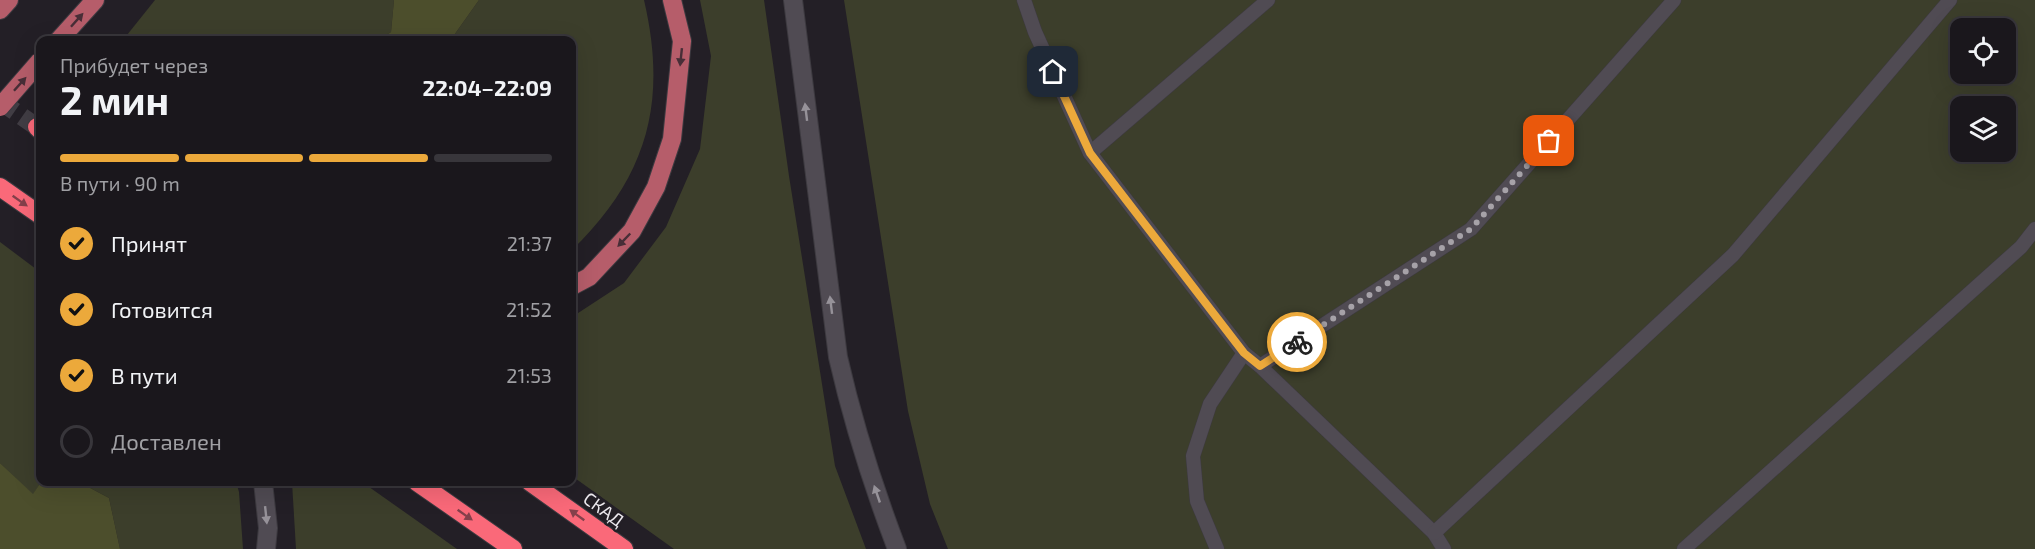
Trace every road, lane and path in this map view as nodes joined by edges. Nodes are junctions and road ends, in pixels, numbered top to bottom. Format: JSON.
{"nodes":[{"id":1,"x":9,"y":0,"type":"edge"},
{"id":2,"x":95,"y":0,"type":"edge"},
{"id":3,"x":672,"y":0,"type":"edge"},
{"id":4,"x":793,"y":0,"type":"edge"},
{"id":5,"x":1024,"y":0,"type":"edge"},
{"id":6,"x":1268,"y":0,"type":"edge"},
{"id":7,"x":1674,"y":0,"type":"edge"},
{"id":8,"x":1950,"y":0,"type":"edge"},
{"id":9,"x":0,"y":10,"type":"edge"},
{"id":10,"x":63,"y":36,"type":"edge"},
{"id":11,"x":36,"y":66,"type":"edge"},
{"id":12,"x":0,"y":107,"type":"edge"},
{"id":13,"x":1090,"y":153,"type":"junction"},
{"id":14,"x":0,"y":186,"type":"edge"},
{"id":15,"x":36,"y":212,"type":"edge"},
{"id":16,"x":2035,"y":230,"type":"edge"},
{"id":17,"x":576,"y":284,"type":"edge"},
{"id":18,"x":1244,"y":353,"type":"junction"},
{"id":19,"x":1260,"y":366,"type":"junction"},
{"id":20,"x":263,"y":486,"type":"edge"},
{"id":21,"x":423,"y":486,"type":"edge"},
{"id":22,"x":536,"y":486,"type":"edge"},
{"id":23,"x":1434,"y":533,"type":"junction"},
{"id":24,"x":266,"y":549,"type":"edge"},
{"id":25,"x":513,"y":549,"type":"edge"},
{"id":26,"x":624,"y":549,"type":"edge"},
{"id":27,"x":897,"y":549,"type":"edge"},
{"id":28,"x":1217,"y":549,"type":"edge"},
{"id":29,"x":1444,"y":549,"type":"edge"},
{"id":30,"x":1684,"y":549,"type":"edge"}],
"edges":[{"from":1,"to":9,"type":"main road"},
{"from":10,"to":2,"type":"main road","one_way":true},
{"from":3,"to":17,"type":"main road","one_way":true},
{"from":27,"to":4,"type":"street","one_way":true},
{"from":5,"to":13,"type":"lane"},
{"from":6,"to":13,"type":"lane"},
{"from":7,"to":19,"type":"lane"},
{"from":8,"to":23,"type":"lane"},
{"from":12,"to":11,"type":"main road","one_way":true,"bridge":true},
{"from":13,"to":18,"type":"lane"},
{"from":14,"to":15,"type":"highway","one_way":true},
{"from":16,"to":30,"type":"lane"},
{"from":18,"to":19,"type":"lane"},
{"from":18,"to":28,"type":"lane"},
{"from":19,"to":23,"type":"lane"},
{"from":20,"to":24,"type":"street","one_way":true},
{"from":21,"to":25,"type":"highway","one_way":true},
{"from":26,"to":22,"type":"highway","name":"СКАД","one_way":true},
{"from":23,"to":29,"type":"lane"}]}
